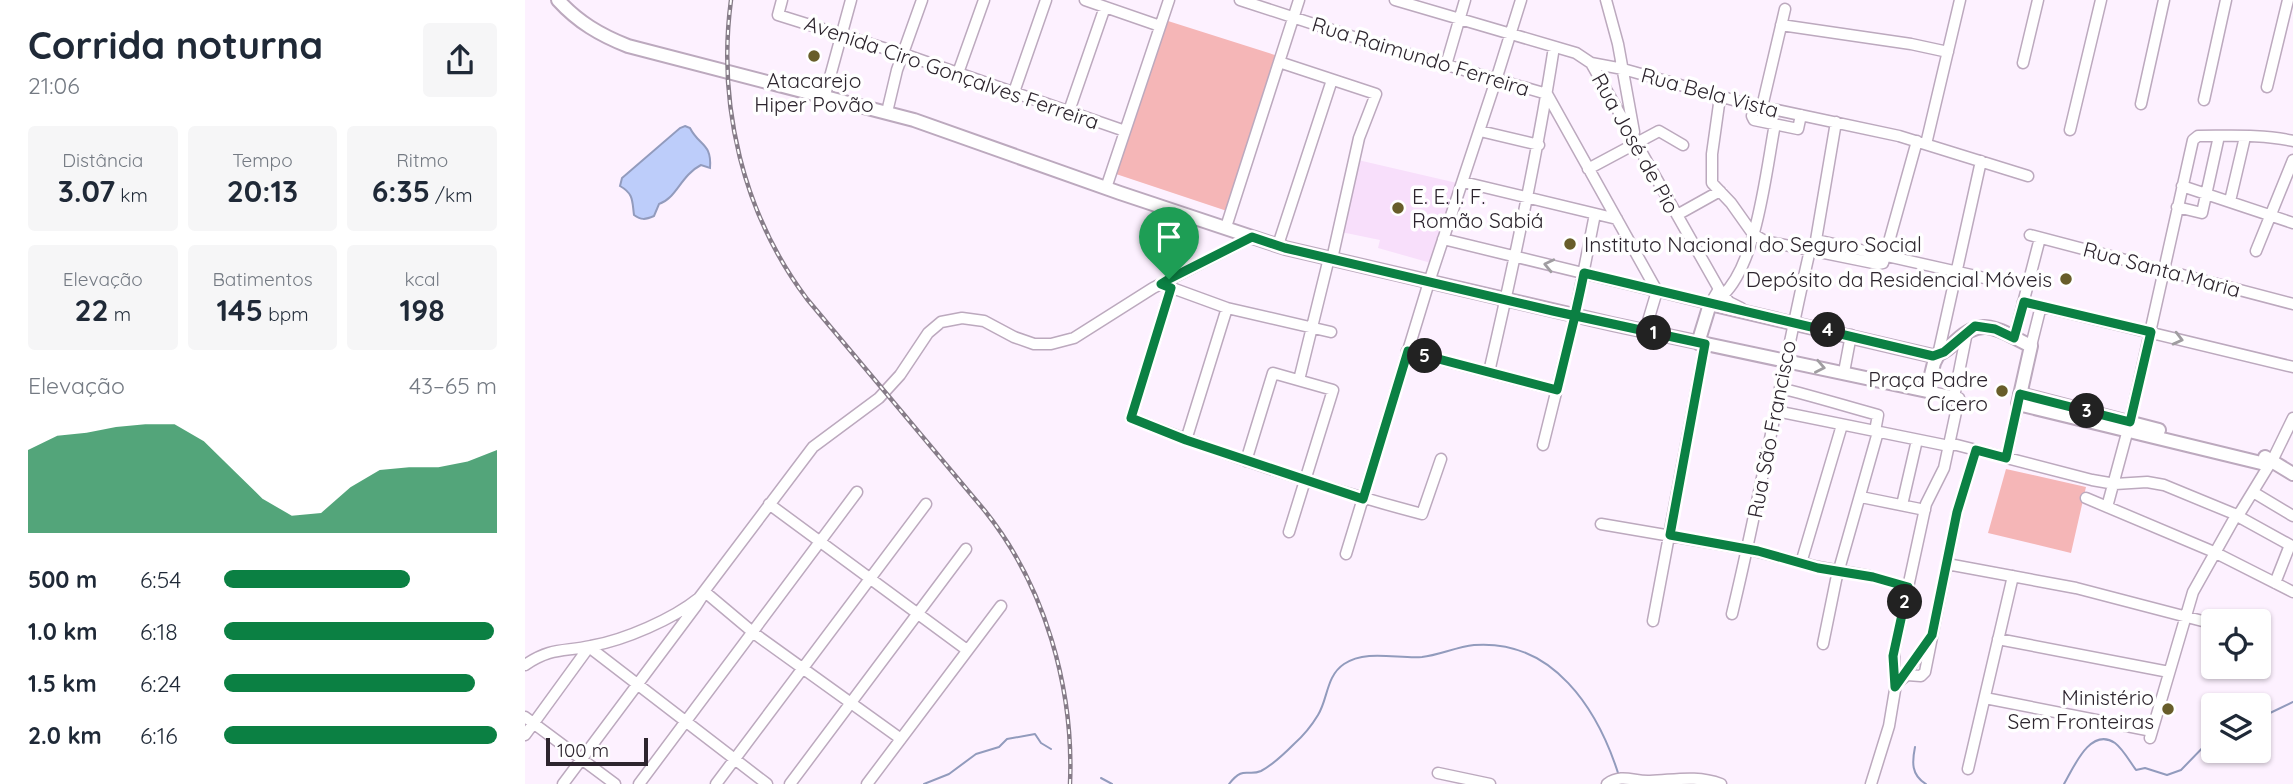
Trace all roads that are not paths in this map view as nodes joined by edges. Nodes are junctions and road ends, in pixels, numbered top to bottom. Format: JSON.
{"nodes":[{"id":1,"x":558,"y":0,"type":"edge"},
{"id":2,"x":782,"y":0,"type":"edge"},
{"id":3,"x":851,"y":0,"type":"edge"},
{"id":4,"x":922,"y":0,"type":"edge"},
{"id":5,"x":984,"y":0,"type":"edge"},
{"id":6,"x":1047,"y":0,"type":"edge"},
{"id":7,"x":1085,"y":0,"type":"edge"},
{"id":8,"x":1169,"y":0,"type":"edge"},
{"id":9,"x":1240,"y":0,"type":"edge"},
{"id":10,"x":1299,"y":0,"type":"edge"},
{"id":11,"x":1395,"y":0,"type":"edge"},
{"id":12,"x":1465,"y":0,"type":"edge"},
{"id":13,"x":1521,"y":0,"type":"edge"},
{"id":14,"x":1606,"y":0,"type":"edge"},
{"id":15,"x":1960,"y":0,"type":"edge"},
{"id":16,"x":2038,"y":0,"type":"edge"},
{"id":17,"x":2101,"y":0,"type":"edge"},
{"id":18,"x":2164,"y":0,"type":"edge"},
{"id":19,"x":2226,"y":0,"type":"edge"},
{"id":20,"x":2288,"y":0,"type":"edge"},
{"id":21,"x":1105,"y":7,"type":"junction"},
{"id":22,"x":1785,"y":9,"type":"dead end"},
{"id":23,"x":1294,"y":18,"type":"junction"},
{"id":24,"x":1460,"y":19,"type":"junction"},
{"id":25,"x":1781,"y":25,"type":"junction"},
{"id":26,"x":1160,"y":26,"type":"junction"},
{"id":27,"x":841,"y":34,"type":"junction"},
{"id":28,"x":1510,"y":34,"type":"junction"},
{"id":29,"x":1554,"y":47,"type":"junction"},
{"id":30,"x":1948,"y":52,"type":"junction"},
{"id":31,"x":904,"y":54,"type":"junction"},
{"id":32,"x":1279,"y":62,"type":"junction"},
{"id":33,"x":1591,"y":63,"type":"junction"},
{"id":34,"x":2024,"y":63,"type":"dead end"},
{"id":35,"x":1446,"y":65,"type":"junction"},
{"id":36,"x":1623,"y":69,"type":"junction"},
{"id":37,"x":958,"y":73,"type":"junction"},
{"id":38,"x":1332,"y":79,"type":"junction"},
{"id":39,"x":1496,"y":80,"type":"junction"},
{"id":40,"x":2267,"y":87,"type":"dead end"},
{"id":41,"x":1014,"y":92,"type":"junction"},
{"id":42,"x":1547,"y":94,"type":"junction"},
{"id":43,"x":825,"y":95,"type":"junction"},
{"id":44,"x":1720,"y":97,"type":"junction"},
{"id":45,"x":2204,"y":100,"type":"dead end"},
{"id":46,"x":2141,"y":104,"type":"dead end"},
{"id":47,"x":1758,"y":106,"type":"junction"},
{"id":48,"x":1069,"y":111,"type":"junction"},
{"id":49,"x":887,"y":112,"type":"junction"},
{"id":50,"x":1801,"y":115,"type":"junction"},
{"id":51,"x":1836,"y":122,"type":"junction"},
{"id":52,"x":1775,"y":124,"type":"junction"},
{"id":53,"x":2070,"y":130,"type":"dead end"},
{"id":54,"x":1125,"y":131,"type":"junction"},
{"id":55,"x":1479,"y":131,"type":"junction"},
{"id":56,"x":2219,"y":136,"type":"junction"},
{"id":57,"x":2245,"y":137,"type":"junction"},
{"id":58,"x":2293,"y":141,"type":"edge"},
{"id":59,"x":1637,"y":142,"type":"junction"},
{"id":60,"x":1921,"y":143,"type":"junction"},
{"id":61,"x":1539,"y":145,"type":"junction"},
{"id":62,"x":1683,"y":145,"type":"dead end"},
{"id":63,"x":2293,"y":160,"type":"edge"},
{"id":64,"x":1981,"y":161,"type":"junction"},
{"id":65,"x":1588,"y":169,"type":"junction"},
{"id":66,"x":2028,"y":176,"type":"dead end"},
{"id":67,"x":1463,"y":182,"type":"junction"},
{"id":68,"x":2182,"y":186,"type":"junction"},
{"id":69,"x":1106,"y":188,"type":"junction"},
{"id":70,"x":1720,"y":191,"type":"junction"},
{"id":71,"x":2207,"y":193,"type":"junction"},
{"id":72,"x":1528,"y":197,"type":"junction"},
{"id":73,"x":2230,"y":201,"type":"junction"},
{"id":74,"x":2178,"y":207,"type":"junction"},
{"id":75,"x":1595,"y":214,"type":"junction"},
{"id":76,"x":1677,"y":215,"type":"junction"},
{"id":77,"x":2272,"y":215,"type":"junction"},
{"id":78,"x":1617,"y":219,"type":"junction"},
{"id":79,"x":2293,"y":223,"type":"edge"},
{"id":80,"x":1226,"y":227,"type":"junction"},
{"id":81,"x":1753,"y":234,"type":"junction"},
{"id":82,"x":1252,"y":237,"type":"junction"},
{"id":83,"x":1443,"y":239,"type":"junction"},
{"id":84,"x":1816,"y":240,"type":"junction"},
{"id":85,"x":1278,"y":245,"type":"junction"},
{"id":86,"x":1810,"y":250,"type":"junction"},
{"id":87,"x":2256,"y":251,"type":"dead end"},
{"id":88,"x":1886,"y":255,"type":"junction"},
{"id":89,"x":1516,"y":257,"type":"junction"},
{"id":90,"x":1331,"y":258,"type":"junction"},
{"id":91,"x":2165,"y":269,"type":"junction"},
{"id":92,"x":1584,"y":273,"type":"junction"},
{"id":93,"x":1957,"y":273,"type":"junction"},
{"id":94,"x":1989,"y":279,"type":"dead end"},
{"id":95,"x":1429,"y":282,"type":"junction"},
{"id":96,"x":1166,"y":286,"type":"junction"},
{"id":97,"x":1657,"y":291,"type":"junction"},
{"id":98,"x":1721,"y":292,"type":"junction"},
{"id":99,"x":1506,"y":300,"type":"junction"},
{"id":100,"x":2024,"y":302,"type":"junction"},
{"id":101,"x":1710,"y":304,"type":"junction"},
{"id":102,"x":2293,"y":304,"type":"edge"},
{"id":103,"x":2041,"y":306,"type":"junction"},
{"id":104,"x":1227,"y":308,"type":"junction"},
{"id":105,"x":1575,"y":316,"type":"junction"},
{"id":106,"x":1762,"y":316,"type":"junction"},
{"id":107,"x":1793,"y":322,"type":"junction"},
{"id":108,"x":1313,"y":328,"type":"junction"},
{"id":109,"x":1645,"y":331,"type":"junction"},
{"id":110,"x":1331,"y":332,"type":"dead end"},
{"id":111,"x":1967,"y":332,"type":"junction"},
{"id":112,"x":2151,"y":332,"type":"junction"},
{"id":113,"x":1851,"y":335,"type":"junction"},
{"id":114,"x":2014,"y":338,"type":"junction"},
{"id":115,"x":1702,"y":343,"type":"junction"},
{"id":116,"x":2031,"y":346,"type":"junction"},
{"id":117,"x":1408,"y":351,"type":"junction"},
{"id":118,"x":1938,"y":355,"type":"junction"},
{"id":119,"x":1784,"y":360,"type":"junction"},
{"id":120,"x":2293,"y":368,"type":"edge"},
{"id":121,"x":1489,"y":372,"type":"junction"},
{"id":122,"x":1844,"y":372,"type":"junction"},
{"id":123,"x":1299,"y":380,"type":"junction"},
{"id":124,"x":1780,"y":388,"type":"junction"},
{"id":125,"x":1557,"y":390,"type":"junction"},
{"id":126,"x":1927,"y":391,"type":"junction"},
{"id":127,"x":1956,"y":397,"type":"junction"},
{"id":128,"x":2019,"y":399,"type":"junction"},
{"id":129,"x":1776,"y":411,"type":"junction"},
{"id":130,"x":2293,"y":418,"type":"edge"},
{"id":131,"x":1842,"y":425,"type":"junction"},
{"id":132,"x":2129,"y":426,"type":"junction"},
{"id":133,"x":1877,"y":432,"type":"junction"},
{"id":134,"x":2290,"y":433,"type":"edge"},
{"id":135,"x":1186,"y":440,"type":"junction"},
{"id":136,"x":1917,"y":440,"type":"junction"},
{"id":137,"x":1949,"y":444,"type":"junction"},
{"id":138,"x":1543,"y":445,"type":"dead end"},
{"id":139,"x":1976,"y":450,"type":"junction"},
{"id":140,"x":2006,"y":458,"type":"junction"},
{"id":141,"x":1441,"y":459,"type":"dead end"},
{"id":142,"x":1246,"y":460,"type":"junction"},
{"id":143,"x":2271,"y":462,"type":"junction"},
{"id":144,"x":2293,"y":474,"type":"edge"},
{"id":145,"x":1305,"y":481,"type":"junction"},
{"id":146,"x":2113,"y":484,"type":"junction"},
{"id":147,"x":857,"y":492,"type":"dead end"},
{"id":148,"x":2253,"y":492,"type":"junction"},
{"id":149,"x":1861,"y":497,"type":"junction"},
{"id":150,"x":2086,"y":498,"type":"dead end"},
{"id":151,"x":1363,"y":499,"type":"junction"},
{"id":152,"x":769,"y":504,"type":"junction"},
{"id":153,"x":926,"y":504,"type":"dead end"},
{"id":154,"x":1902,"y":505,"type":"junction"},
{"id":155,"x":2106,"y":507,"type":"junction"},
{"id":156,"x":1925,"y":510,"type":"junction"},
{"id":157,"x":2236,"y":516,"type":"junction"},
{"id":158,"x":2293,"y":516,"type":"edge"},
{"id":159,"x":1601,"y":524,"type":"dead end"},
{"id":160,"x":1289,"y":532,"type":"dead end"},
{"id":161,"x":1670,"y":535,"type":"junction"},
{"id":162,"x":820,"y":542,"type":"junction"},
{"id":163,"x":966,"y":549,"type":"dead end"},
{"id":164,"x":1747,"y":549,"type":"junction"},
{"id":165,"x":2214,"y":552,"type":"junction"},
{"id":166,"x":1346,"y":554,"type":"dead end"},
{"id":167,"x":1801,"y":563,"type":"junction"},
{"id":168,"x":1947,"y":564,"type":"junction"},
{"id":169,"x":1840,"y":571,"type":"junction"},
{"id":170,"x":2013,"y":576,"type":"junction"},
{"id":171,"x":870,"y":578,"type":"junction"},
{"id":172,"x":2275,"y":583,"type":"junction"},
{"id":173,"x":1908,"y":587,"type":"junction"},
{"id":174,"x":705,"y":592,"type":"junction"},
{"id":175,"x":2293,"y":592,"type":"edge"},
{"id":176,"x":1001,"y":606,"type":"dead end"},
{"id":177,"x":918,"y":613,"type":"junction"},
{"id":178,"x":1732,"y":614,"type":"dead end"},
{"id":179,"x":2186,"y":615,"type":"junction"},
{"id":180,"x":2201,"y":620,"type":"edge"},
{"id":181,"x":1653,"y":621,"type":"dead end"},
{"id":182,"x":753,"y":632,"type":"junction"},
{"id":183,"x":1932,"y":635,"type":"junction"},
{"id":184,"x":1998,"y":639,"type":"junction"},
{"id":185,"x":1823,"y":644,"type":"dead end"},
{"id":186,"x":589,"y":647,"type":"junction"},
{"id":187,"x":967,"y":650,"type":"junction"},
{"id":188,"x":525,"y":665,"type":"edge"},
{"id":189,"x":802,"y":668,"type":"junction"},
{"id":190,"x":2169,"y":672,"type":"junction"},
{"id":191,"x":1897,"y":684,"type":"junction"},
{"id":192,"x":637,"y":686,"type":"junction"},
{"id":193,"x":1985,"y":698,"type":"junction"},
{"id":194,"x":851,"y":703,"type":"junction"},
{"id":195,"x":529,"y":720,"type":"edge"},
{"id":196,"x":685,"y":722,"type":"junction"},
{"id":197,"x":525,"y":735,"type":"edge"},
{"id":198,"x":901,"y":739,"type":"junction"},
{"id":199,"x":582,"y":759,"type":"junction"},
{"id":200,"x":734,"y":760,"type":"junction"},
{"id":201,"x":1969,"y":769,"type":"dead end"},
{"id":202,"x":1438,"y":774,"type":"dead end"},
{"id":203,"x":1615,"y":780,"type":"edge"},
{"id":204,"x":563,"y":784,"type":"edge"},
{"id":205,"x":615,"y":784,"type":"edge"},
{"id":206,"x":639,"y":784,"type":"edge"},
{"id":207,"x":716,"y":784,"type":"edge"},
{"id":208,"x":767,"y":784,"type":"edge"},
{"id":209,"x":790,"y":784,"type":"edge"},
{"id":210,"x":867,"y":784,"type":"edge"},
{"id":211,"x":1490,"y":784,"type":"edge"},
{"id":212,"x":1721,"y":784,"type":"edge"},
{"id":213,"x":1871,"y":784,"type":"edge"}],
"edges":[{"from":1,"to":43,"type":"main road"},
{"from":2,"to":27,"type":"street","name":"Avenida Ciro Gonçalves Ferreira"},
{"from":3,"to":27,"type":"street"},
{"from":4,"to":31,"type":"street"},
{"from":5,"to":37,"type":"street"},
{"from":6,"to":41,"type":"street"},
{"from":7,"to":21,"type":"street"},
{"from":8,"to":26,"type":"street"},
{"from":9,"to":23,"type":"street","name":"Rua Raimundo Ferreira"},
{"from":10,"to":23,"type":"street"},
{"from":11,"to":24,"type":"street","name":"Rua Bela Vista"},
{"from":12,"to":24,"type":"street"},
{"from":13,"to":28,"type":"street"},
{"from":14,"to":36,"type":"street"},
{"from":15,"to":30,"type":"street"},
{"from":16,"to":34,"type":"street"},
{"from":17,"to":53,"type":"street"},
{"from":18,"to":46,"type":"street"},
{"from":19,"to":45,"type":"street"},
{"from":20,"to":40,"type":"street"},
{"from":21,"to":26,"type":"street"},
{"from":21,"to":48,"type":"street"},
{"from":22,"to":25,"type":"street"},
{"from":23,"to":32,"type":"street"},
{"from":23,"to":35,"type":"street","name":"Rua Raimundo Ferreira"},
{"from":24,"to":28,"type":"street","name":"Rua Bela Vista"},
{"from":24,"to":35,"type":"street"},
{"from":25,"to":30,"type":"street"},
{"from":25,"to":47,"type":"street"},
{"from":26,"to":54,"type":"street"},
{"from":27,"to":31,"type":"street","name":"Avenida Ciro Gonçalves Ferreira"},
{"from":27,"to":43,"type":"street"},
{"from":28,"to":29,"type":"street","name":"Rua Bela Vista"},
{"from":28,"to":39,"type":"street"},
{"from":29,"to":33,"type":"street","name":"Rua Bela Vista"},
{"from":29,"to":42,"type":"street"},
{"from":30,"to":60,"type":"street"},
{"from":31,"to":37,"type":"street","name":"Avenida Ciro Gonçalves Ferreira"},
{"from":31,"to":49,"type":"street"},
{"from":32,"to":38,"type":"street"},
{"from":32,"to":80,"type":"street"},
{"from":33,"to":36,"type":"street","name":"Rua Bela Vista"},
{"from":33,"to":59,"type":"street","name":"Rua José de Pio"},
{"from":35,"to":39,"type":"street","name":"Rua Raimundo Ferreira"},
{"from":36,"to":44,"type":"street","name":"Rua Bela Vista"},
{"from":36,"to":59,"type":"street"},
{"from":37,"to":41,"type":"street","name":"Avenida Ciro Gonçalves Ferreira"},
{"from":38,"to":85,"type":"street"},
{"from":38,"to":90,"type":"street"},
{"from":39,"to":42,"type":"street","name":"Rua Raimundo Ferreira"},
{"from":39,"to":55,"type":"street"},
{"from":41,"to":48,"type":"street","name":"Avenida Ciro Gonçalves Ferreira"},
{"from":42,"to":61,"type":"street"},
{"from":42,"to":65,"type":"street","name":"Rua Raimundo Ferreira"},
{"from":43,"to":49,"type":"main road"},
{"from":44,"to":47,"type":"street","name":"Rua Bela Vista"},
{"from":44,"to":70,"type":"street"},
{"from":47,"to":50,"type":"street","name":"Rua Bela Vista"},
{"from":47,"to":52,"type":"street"},
{"from":48,"to":54,"type":"street","name":"Avenida Ciro Gonçalves Ferreira"},
{"from":49,"to":69,"type":"main road"},
{"from":50,"to":51,"type":"street","name":"Rua Bela Vista"},
{"from":50,"to":52,"type":"street"},
{"from":51,"to":60,"type":"street","name":"Rua Bela Vista"},
{"from":51,"to":84,"type":"street","name":"Rua São Francisco"},
{"from":52,"to":81,"type":"street"},
{"from":54,"to":69,"type":"street"},
{"from":55,"to":61,"type":"street"},
{"from":55,"to":67,"type":"street"},
{"from":56,"to":57,"type":"street"},
{"from":56,"to":68,"type":"street"},
{"from":56,"to":71,"type":"street"},
{"from":57,"to":58,"type":"street"},
{"from":57,"to":73,"type":"street"},
{"from":59,"to":62,"type":"street"},
{"from":59,"to":65,"type":"street"},
{"from":59,"to":76,"type":"street","name":"Rua José de Pio"},
{"from":60,"to":64,"type":"street","name":"Rua Bela Vista"},
{"from":60,"to":88,"type":"street"},
{"from":61,"to":72,"type":"street"},
{"from":63,"to":77,"type":"street"},
{"from":64,"to":66,"type":"street","name":"Rua Bela Vista"},
{"from":64,"to":93,"type":"street"},
{"from":65,"to":78,"type":"street","name":"Rua Raimundo Ferreira"},
{"from":67,"to":72,"type":"street"},
{"from":67,"to":83,"type":"street"},
{"from":68,"to":71,"type":"street"},
{"from":68,"to":74,"type":"street"},
{"from":69,"to":80,"type":"main road"},
{"from":70,"to":76,"type":"street"},
{"from":70,"to":81,"type":"street"},
{"from":71,"to":73,"type":"street"},
{"from":71,"to":74,"type":"street"},
{"from":72,"to":75,"type":"street"},
{"from":72,"to":89,"type":"street"},
{"from":73,"to":77,"type":"street"},
{"from":74,"to":91,"type":"street"},
{"from":75,"to":78,"type":"street"},
{"from":75,"to":92,"type":"street"},
{"from":76,"to":98,"type":"street","name":"Rua José de Pio"},
{"from":77,"to":79,"type":"street"},
{"from":77,"to":87,"type":"street"},
{"from":78,"to":97,"type":"street","name":"Rua Raimundo Ferreira"},
{"from":80,"to":82,"type":"main road"},
{"from":81,"to":86,"type":"street"},
{"from":81,"to":98,"type":"street"},
{"from":82,"to":85,"type":"main road"},
{"from":82,"to":96,"type":"street"},
{"from":83,"to":89,"type":"street"},
{"from":83,"to":95,"type":"street"},
{"from":84,"to":86,"type":"street","name":"Rua São Francisco"},
{"from":84,"to":88,"type":"street"},
{"from":85,"to":90,"type":"main road"},
{"from":86,"to":88,"type":"street"},
{"from":86,"to":107,"type":"street","name":"Rua São Francisco"},
{"from":88,"to":93,"type":"street"},
{"from":92,"to":89,"type":"street","one_way":true},
{"from":89,"to":99,"type":"street"},
{"from":90,"to":95,"type":"main road"},
{"from":90,"to":108,"type":"street"},
{"from":91,"to":100,"type":"street","name":"Rua Santa Maria"},
{"from":91,"to":102,"type":"street","name":"Rua Santa Maria"},
{"from":91,"to":112,"type":"street"},
{"from":92,"to":97,"type":"street"},
{"from":92,"to":105,"type":"street"},
{"from":93,"to":94,"type":"street"},
{"from":93,"to":118,"type":"street"},
{"from":95,"to":99,"type":"main road"},
{"from":95,"to":117,"type":"street"},
{"from":96,"to":104,"type":"street"},
{"from":96,"to":135,"type":"street"},
{"from":96,"to":152,"type":"street"},
{"from":97,"to":101,"type":"street"},
{"from":97,"to":109,"type":"street"},
{"from":98,"to":101,"type":"street"},
{"from":98,"to":106,"type":"street"},
{"from":99,"to":105,"type":"main road"},
{"from":99,"to":121,"type":"street"},
{"from":100,"to":103,"type":"street"},
{"from":100,"to":114,"type":"street"},
{"from":101,"to":106,"type":"main road"},
{"from":101,"to":115,"type":"main road"},
{"from":103,"to":112,"type":"street"},
{"from":103,"to":116,"type":"street"},
{"from":104,"to":108,"type":"street"},
{"from":104,"to":135,"type":"street"},
{"from":105,"to":109,"type":"main road"},
{"from":105,"to":125,"type":"street"},
{"from":106,"to":107,"type":"main road"},
{"from":107,"to":113,"type":"main road"},
{"from":107,"to":119,"type":"street","name":"Rua São Francisco"},
{"from":108,"to":110,"type":"street"},
{"from":108,"to":123,"type":"street"},
{"from":109,"to":115,"type":"main road"},
{"from":111,"to":114,"type":"main road"},
{"from":111,"to":118,"type":"main road"},
{"from":111,"to":127,"type":"street"},
{"from":112,"to":120,"type":"street","one_way":true},
{"from":112,"to":132,"type":"street"},
{"from":113,"to":118,"type":"main road"},
{"from":113,"to":122,"type":"street"},
{"from":114,"to":116,"type":"main road"},
{"from":115,"to":119,"type":"main road"},
{"from":115,"to":161,"type":"street"},
{"from":116,"to":128,"type":"main road"},
{"from":117,"to":121,"type":"street"},
{"from":117,"to":151,"type":"street"},
{"from":118,"to":126,"type":"main road"},
{"from":119,"to":122,"type":"main road","one_way":true},
{"from":119,"to":124,"type":"street","name":"Rua São Francisco"},
{"from":121,"to":125,"type":"street"},
{"from":122,"to":126,"type":"main road"},
{"from":123,"to":142,"type":"street"},
{"from":123,"to":145,"type":"street"},
{"from":124,"to":129,"type":"street","name":"Rua São Francisco"},
{"from":124,"to":133,"type":"street"},
{"from":125,"to":138,"type":"street"},
{"from":126,"to":127,"type":"street"},
{"from":127,"to":137,"type":"street"},
{"from":128,"to":132,"type":"main road"},
{"from":128,"to":140,"type":"street"},
{"from":129,"to":131,"type":"street"},
{"from":129,"to":164,"type":"street","name":"Rua São Francisco"},
{"from":130,"to":134,"type":"street"},
{"from":131,"to":133,"type":"street"},
{"from":131,"to":167,"type":"street"},
{"from":132,"to":143,"type":"main road"},
{"from":132,"to":146,"type":"street"},
{"from":133,"to":136,"type":"street"},
{"from":133,"to":149,"type":"street"},
{"from":134,"to":143,"type":"street"},
{"from":135,"to":142,"type":"street"},
{"from":136,"to":137,"type":"street"},
{"from":136,"to":154,"type":"street"},
{"from":137,"to":139,"type":"street"},
{"from":137,"to":156,"type":"street"},
{"from":139,"to":140,"type":"street"},
{"from":139,"to":168,"type":"street"},
{"from":140,"to":146,"type":"street"},
{"from":141,"to":151,"type":"street"},
{"from":142,"to":145,"type":"street"},
{"from":143,"to":144,"type":"main road"},
{"from":143,"to":148,"type":"street"},
{"from":145,"to":151,"type":"street"},
{"from":145,"to":160,"type":"street"},
{"from":146,"to":155,"type":"street"},
{"from":146,"to":157,"type":"street"},
{"from":147,"to":162,"type":"street"},
{"from":148,"to":157,"type":"street"},
{"from":148,"to":158,"type":"street"},
{"from":149,"to":154,"type":"street"},
{"from":149,"to":169,"type":"street"},
{"from":150,"to":155,"type":"street"},
{"from":151,"to":166,"type":"street"},
{"from":152,"to":162,"type":"street"},
{"from":152,"to":174,"type":"street"},
{"from":153,"to":171,"type":"street"},
{"from":154,"to":156,"type":"street"},
{"from":155,"to":165,"type":"street"},
{"from":156,"to":173,"type":"street"},
{"from":157,"to":165,"type":"street"},
{"from":157,"to":172,"type":"street"},
{"from":159,"to":161,"type":"street"},
{"from":161,"to":164,"type":"street"},
{"from":161,"to":181,"type":"street"},
{"from":162,"to":171,"type":"street"},
{"from":162,"to":182,"type":"street"},
{"from":163,"to":177,"type":"street"},
{"from":164,"to":167,"type":"street"},
{"from":164,"to":178,"type":"street","name":"Rua São Francisco"},
{"from":165,"to":172,"type":"street"},
{"from":165,"to":179,"type":"street"},
{"from":167,"to":169,"type":"street"},
{"from":168,"to":170,"type":"street"},
{"from":168,"to":183,"type":"street"},
{"from":169,"to":173,"type":"street"},
{"from":169,"to":185,"type":"street"},
{"from":170,"to":179,"type":"street"},
{"from":170,"to":184,"type":"street"},
{"from":171,"to":177,"type":"street"},
{"from":171,"to":189,"type":"street"},
{"from":172,"to":175,"type":"street"},
{"from":173,"to":191,"type":"street"},
{"from":174,"to":182,"type":"street"},
{"from":174,"to":186,"type":"street"},
{"from":174,"to":192,"type":"street"},
{"from":176,"to":187,"type":"street"},
{"from":177,"to":187,"type":"street"},
{"from":177,"to":194,"type":"street"},
{"from":179,"to":180,"type":"street"},
{"from":179,"to":190,"type":"street"},
{"from":182,"to":189,"type":"street"},
{"from":182,"to":196,"type":"street"},
{"from":183,"to":191,"type":"street"},
{"from":183,"to":191,"type":"street"},
{"from":184,"to":190,"type":"street"},
{"from":184,"to":193,"type":"street"},
{"from":186,"to":188,"type":"street"},
{"from":186,"to":192,"type":"street"},
{"from":186,"to":195,"type":"street"},
{"from":187,"to":198,"type":"street"},
{"from":189,"to":194,"type":"street"},
{"from":189,"to":200,"type":"street"},
{"from":190,"to":193,"type":"street"},
{"from":191,"to":213,"type":"street"},
{"from":192,"to":196,"type":"street"},
{"from":192,"to":199,"type":"street"},
{"from":193,"to":201,"type":"street"},
{"from":194,"to":198,"type":"street"},
{"from":194,"to":209,"type":"street"},
{"from":195,"to":197,"type":"street"},
{"from":195,"to":199,"type":"street"},
{"from":196,"to":200,"type":"street"},
{"from":196,"to":206,"type":"street"},
{"from":198,"to":210,"type":"street"},
{"from":199,"to":204,"type":"street"},
{"from":199,"to":205,"type":"street"},
{"from":200,"to":207,"type":"street"},
{"from":200,"to":208,"type":"street"},
{"from":202,"to":211,"type":"street"},
{"from":203,"to":212,"type":"street"}]}
